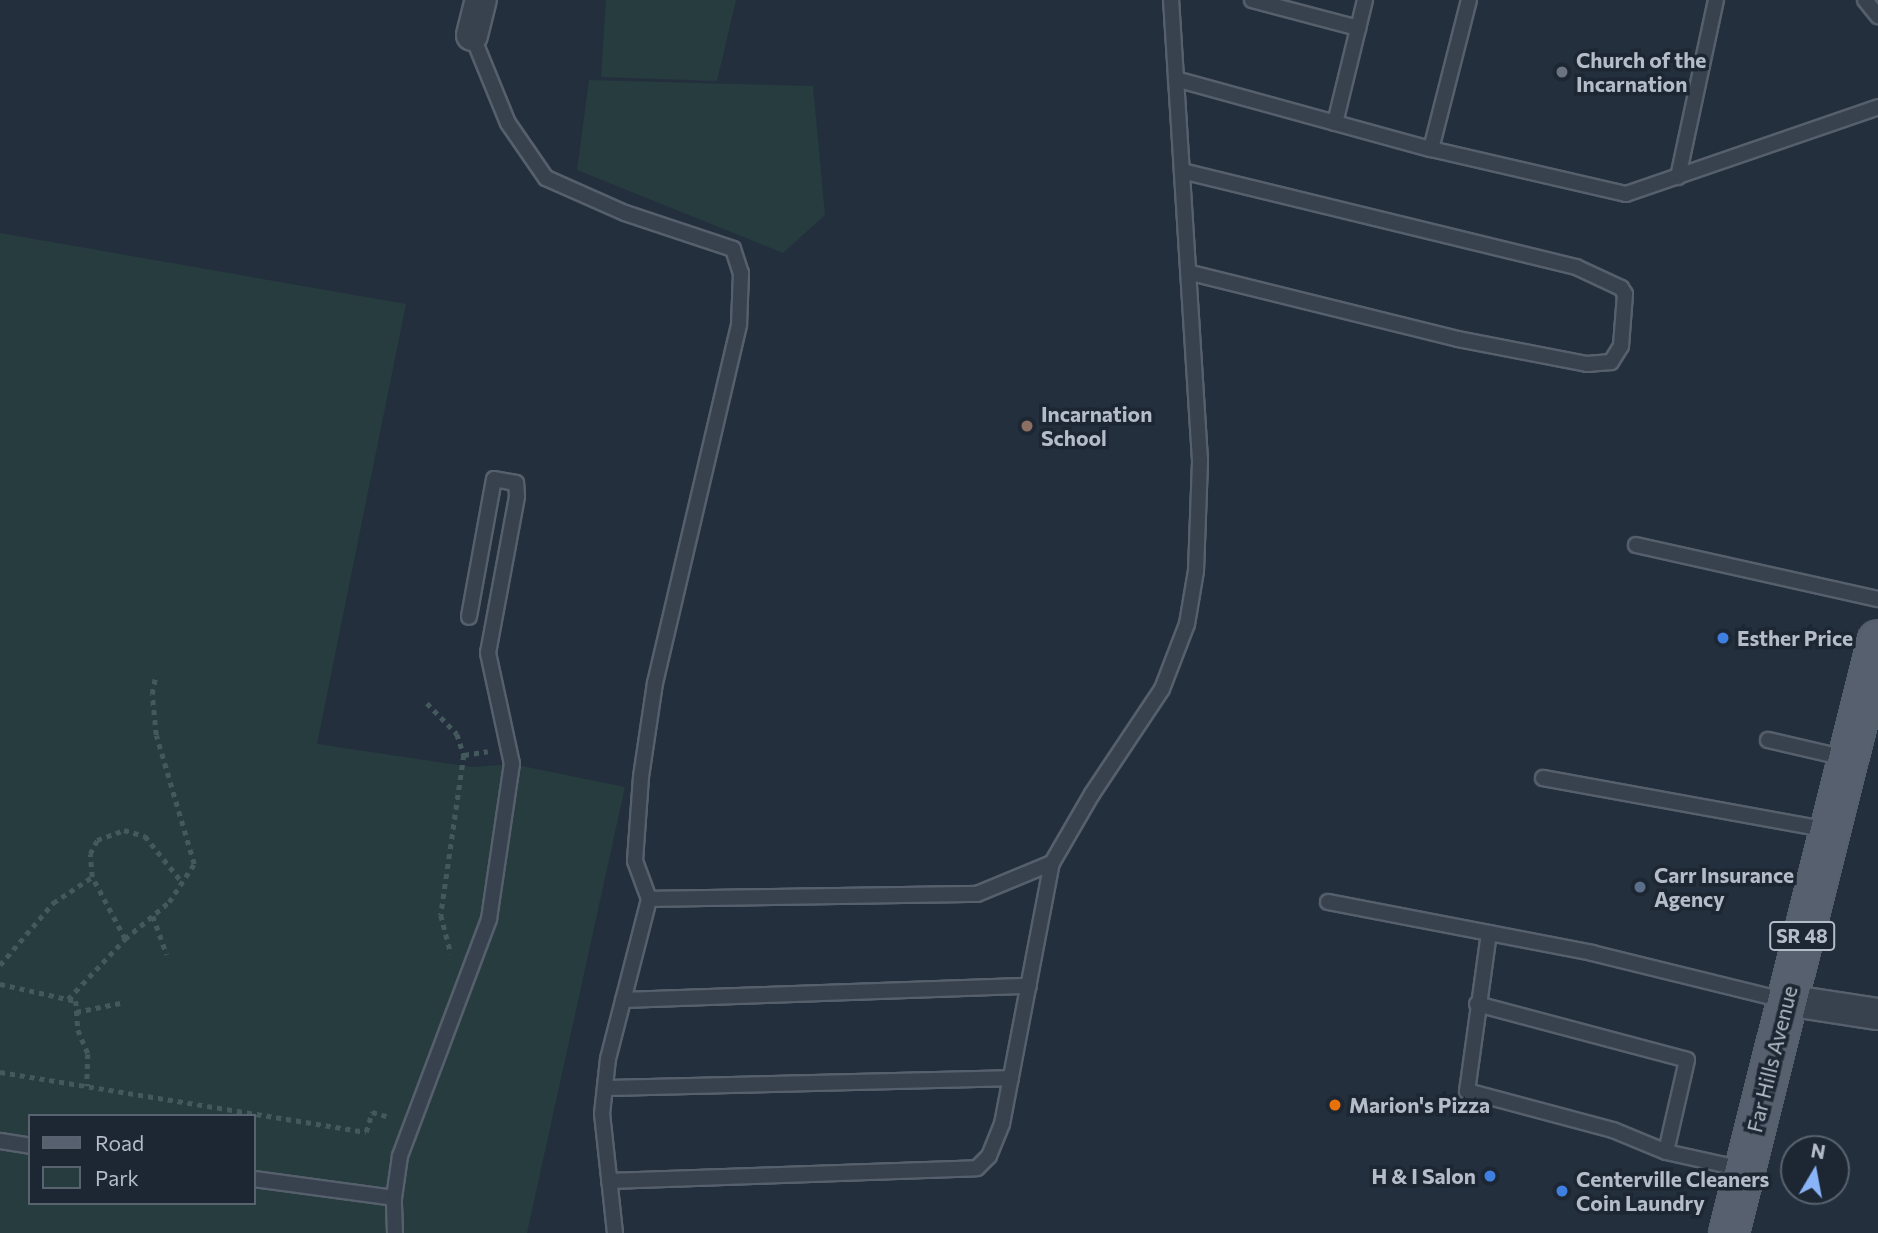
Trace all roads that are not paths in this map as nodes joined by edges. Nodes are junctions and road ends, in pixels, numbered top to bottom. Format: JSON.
{"nodes":[{"id":1,"x":481,"y":0,"type":"edge"},
{"id":2,"x":1171,"y":0,"type":"edge"},
{"id":3,"x":1252,"y":0,"type":"edge"},
{"id":4,"x":1365,"y":0,"type":"edge"},
{"id":5,"x":1469,"y":0,"type":"edge"},
{"id":6,"x":1716,"y":0,"type":"edge"},
{"id":7,"x":1865,"y":0,"type":"edge"},
{"id":8,"x":1878,"y":16,"type":"edge"},
{"id":9,"x":1358,"y":28,"type":"junction"},
{"id":10,"x":472,"y":35,"type":"joint"},
{"id":11,"x":1176,"y":79,"type":"junction"},
{"id":12,"x":1878,"y":107,"type":"edge"},
{"id":13,"x":1335,"y":123,"type":"junction"},
{"id":14,"x":1431,"y":149,"type":"junction"},
{"id":15,"x":1182,"y":171,"type":"junction"},
{"id":16,"x":1678,"y":177,"type":"junction"},
{"id":17,"x":1188,"y":272,"type":"junction"},
{"id":18,"x":1636,"y":545,"type":"dead end"},
{"id":19,"x":1878,"y":599,"type":"edge"},
{"id":20,"x":469,"y":617,"type":"dead end"},
{"id":21,"x":1875,"y":663,"type":"edge"},
{"id":22,"x":1768,"y":740,"type":"dead end"},
{"id":23,"x":1846,"y":758,"type":"junction"},
{"id":24,"x":1543,"y":779,"type":"dead end"},
{"id":25,"x":1828,"y":830,"type":"junction"},
{"id":26,"x":1052,"y":863,"type":"junction"},
{"id":27,"x":649,"y":899,"type":"junction"},
{"id":28,"x":1328,"y":902,"type":"dead end"},
{"id":29,"x":1489,"y":933,"type":"junction"},
{"id":30,"x":1029,"y":986,"type":"junction"},
{"id":31,"x":623,"y":1000,"type":"junction"},
{"id":32,"x":1786,"y":1000,"type":"junction"},
{"id":33,"x":1478,"y":1004,"type":"junction"},
{"id":34,"x":1878,"y":1014,"type":"edge"},
{"id":35,"x":1011,"y":1077,"type":"junction"},
{"id":36,"x":605,"y":1088,"type":"junction"},
{"id":37,"x":0,"y":1141,"type":"edge"},
{"id":38,"x":28,"y":1146,"type":"edge"},
{"id":39,"x":1666,"y":1152,"type":"junction"},
{"id":40,"x":1744,"y":1170,"type":"junction"},
{"id":41,"x":256,"y":1180,"type":"edge"},
{"id":42,"x":609,"y":1181,"type":"junction"},
{"id":43,"x":394,"y":1198,"type":"junction"},
{"id":44,"x":395,"y":1233,"type":"edge"},
{"id":45,"x":615,"y":1233,"type":"edge"},
{"id":46,"x":1729,"y":1233,"type":"edge"}],
"edges":[{"from":1,"to":10,"type":"street"},
{"from":2,"to":11,"type":"lane"},
{"from":3,"to":9,"type":"lane"},
{"from":4,"to":9,"type":"lane"},
{"from":5,"to":14,"type":"lane"},
{"from":6,"to":16,"type":"lane"},
{"from":7,"to":8,"type":"lane"},
{"from":9,"to":13,"type":"lane"},
{"from":10,"to":27,"type":"lane"},
{"from":11,"to":13,"type":"lane"},
{"from":11,"to":15,"type":"lane"},
{"from":12,"to":16,"type":"lane"},
{"from":13,"to":14,"type":"lane"},
{"from":14,"to":16,"type":"lane"},
{"from":15,"to":17,"type":"lane"},
{"from":15,"to":17,"type":"lane"},
{"from":17,"to":26,"type":"lane"},
{"from":18,"to":19,"type":"lane"},
{"from":20,"to":43,"type":"lane"},
{"from":21,"to":23,"type":"main road","name":"Far Hills Avenue","number":"SR 48"},
{"from":22,"to":23,"type":"lane"},
{"from":23,"to":25,"type":"main road","name":"Far Hills Avenue","number":"SR 48"},
{"from":24,"to":25,"type":"lane"},
{"from":25,"to":32,"type":"main road","name":"Far Hills Avenue","number":"SR 48"},
{"from":26,"to":27,"type":"lane"},
{"from":26,"to":30,"type":"lane"},
{"from":27,"to":31,"type":"lane"},
{"from":28,"to":29,"type":"lane"},
{"from":29,"to":32,"type":"lane"},
{"from":29,"to":33,"type":"lane"},
{"from":30,"to":31,"type":"lane"},
{"from":30,"to":35,"type":"lane"},
{"from":31,"to":36,"type":"lane"},
{"from":32,"to":34,"type":"street"},
{"from":32,"to":40,"type":"main road","name":"Far Hills Avenue","number":"SR 48"},
{"from":33,"to":39,"type":"lane"},
{"from":33,"to":39,"type":"lane"},
{"from":35,"to":36,"type":"lane"},
{"from":35,"to":42,"type":"lane"},
{"from":36,"to":42,"type":"lane"},
{"from":37,"to":38,"type":"lane"},
{"from":39,"to":40,"type":"lane"},
{"from":40,"to":46,"type":"main road","name":"Far Hills Avenue","number":"SR 48"},
{"from":41,"to":43,"type":"lane"},
{"from":42,"to":45,"type":"lane"},
{"from":43,"to":44,"type":"lane"}]}
